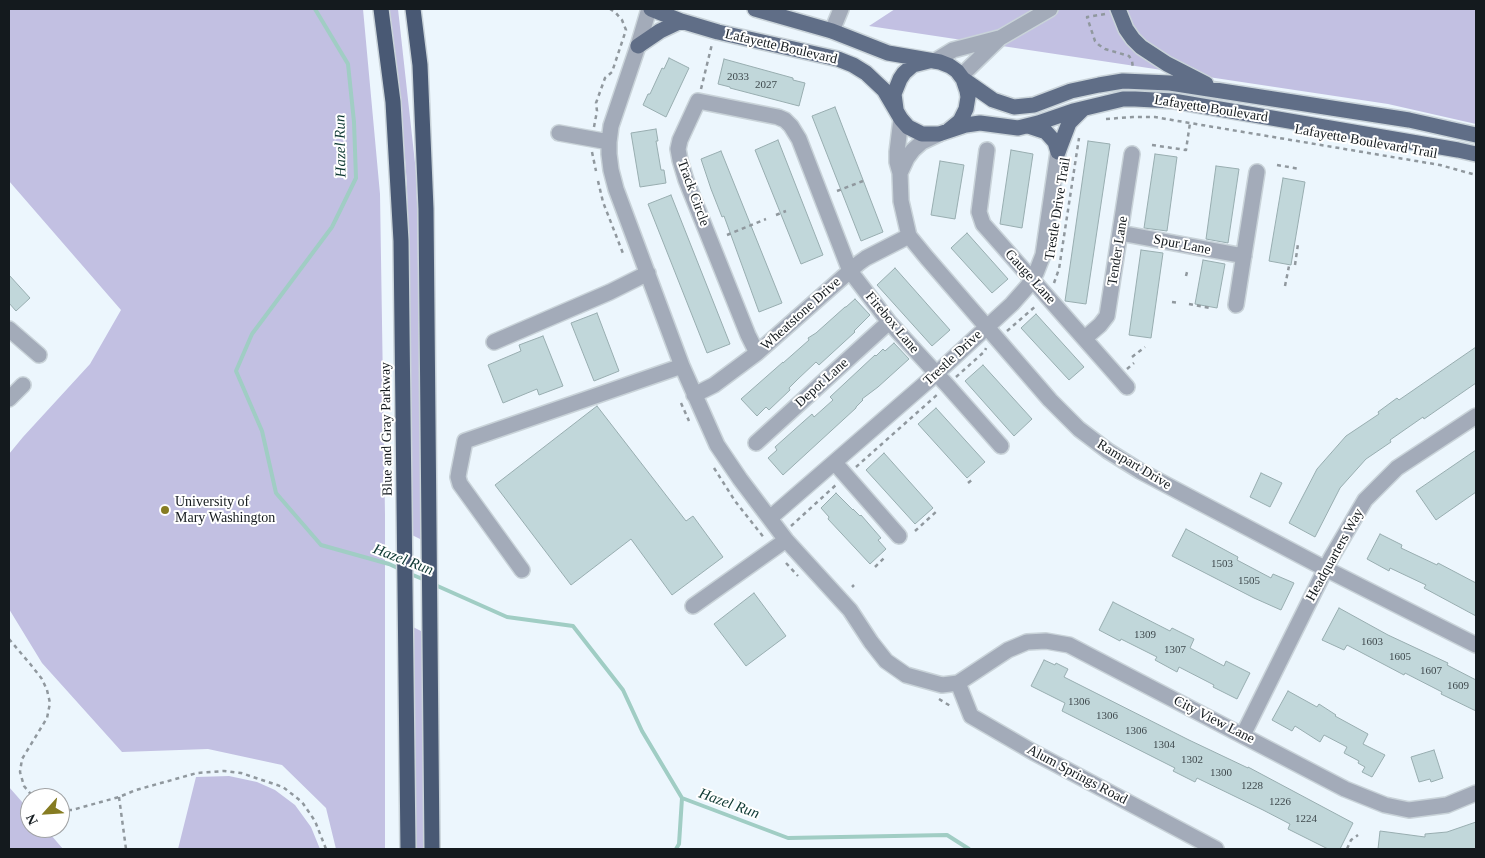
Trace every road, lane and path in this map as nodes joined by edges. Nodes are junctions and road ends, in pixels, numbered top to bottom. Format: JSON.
{"nodes":[{"id":1,"x":381,"y":9,"type":"edge"},
{"id":2,"x":610,"y":9,"type":"edge"},
{"id":3,"x":650,"y":9,"type":"edge"},
{"id":4,"x":755,"y":9,"type":"edge"},
{"id":5,"x":841,"y":9,"type":"edge"},
{"id":6,"x":1050,"y":9,"type":"edge"},
{"id":7,"x":1118,"y":9,"type":"edge"},
{"id":8,"x":414,"y":10,"type":"edge"},
{"id":9,"x":782,"y":13,"type":"edge"},
{"id":10,"x":680,"y":21,"type":"junction"},
{"id":11,"x":832,"y":31,"type":"junction"},
{"id":12,"x":1000,"y":38,"type":"junction"},
{"id":13,"x":712,"y":44,"type":"dead end"},
{"id":14,"x":638,"y":46,"type":"junction"},
{"id":15,"x":933,"y":61,"type":"junction"},
{"id":16,"x":705,"y":73,"type":"dead end"},
{"id":17,"x":1134,"y":74,"type":"dead end"},
{"id":18,"x":962,"y":78,"type":"junction"},
{"id":19,"x":1219,"y":91,"type":"junction"},
{"id":20,"x":1084,"y":108,"type":"junction"},
{"id":21,"x":898,"y":114,"type":"junction"},
{"id":22,"x":1100,"y":120,"type":"dead end"},
{"id":23,"x":1190,"y":123,"type":"junction"},
{"id":24,"x":594,"y":126,"type":"dead end"},
{"id":25,"x":1028,"y":126,"type":"junction"},
{"id":26,"x":944,"y":132,"type":"junction"},
{"id":27,"x":559,"y":133,"type":"dead end"},
{"id":28,"x":1078,"y":133,"type":"dead end"},
{"id":29,"x":1476,"y":135,"type":"edge"},
{"id":30,"x":608,"y":142,"type":"junction"},
{"id":31,"x":1152,"y":145,"type":"dead end"},
{"id":32,"x":987,"y":150,"type":"dead end"},
{"id":33,"x":1058,"y":152,"type":"junction"},
{"id":34,"x":1132,"y":154,"type":"dead end"},
{"id":35,"x":1476,"y":154,"type":"edge"},
{"id":36,"x":1277,"y":165,"type":"dead end"},
{"id":37,"x":1300,"y":169,"type":"dead end"},
{"id":38,"x":1257,"y":172,"type":"dead end"},
{"id":39,"x":900,"y":173,"type":"junction"},
{"id":40,"x":1476,"y":175,"type":"edge"},
{"id":41,"x":863,"y":181,"type":"dead end"},
{"id":42,"x":837,"y":191,"type":"dead end"},
{"id":43,"x":603,"y":202,"type":"dead end"},
{"id":44,"x":786,"y":211,"type":"dead end"},
{"id":45,"x":776,"y":215,"type":"dead end"},
{"id":46,"x":766,"y":219,"type":"dead end"},
{"id":47,"x":1120,"y":233,"type":"junction"},
{"id":48,"x":727,"y":235,"type":"dead end"},
{"id":49,"x":909,"y":236,"type":"junction"},
{"id":50,"x":1298,"y":244,"type":"dead end"},
{"id":51,"x":1244,"y":256,"type":"junction"},
{"id":52,"x":626,"y":259,"type":"dead end"},
{"id":53,"x":1295,"y":265,"type":"dead end"},
{"id":54,"x":1289,"y":266,"type":"dead end"},
{"id":55,"x":850,"y":271,"type":"junction"},
{"id":56,"x":1187,"y":272,"type":"dead end"},
{"id":57,"x":648,"y":273,"type":"junction"},
{"id":58,"x":1186,"y":276,"type":"dead end"},
{"id":59,"x":1032,"y":280,"type":"junction"},
{"id":60,"x":1053,"y":284,"type":"dead end"},
{"id":61,"x":1285,"y":286,"type":"dead end"},
{"id":62,"x":1042,"y":300,"type":"dead end"},
{"id":63,"x":1172,"y":302,"type":"dead end"},
{"id":64,"x":1179,"y":303,"type":"dead end"},
{"id":65,"x":1189,"y":304,"type":"dead end"},
{"id":66,"x":1236,"y":305,"type":"dead end"},
{"id":67,"x":1210,"y":308,"type":"dead end"},
{"id":68,"x":889,"y":322,"type":"junction"},
{"id":69,"x":987,"y":326,"type":"junction"},
{"id":70,"x":9,"y":328,"type":"edge"},
{"id":71,"x":1004,"y":331,"type":"dead end"},
{"id":72,"x":1085,"y":338,"type":"junction"},
{"id":73,"x":494,"y":342,"type":"dead end"},
{"id":74,"x":1145,"y":346,"type":"dead end"},
{"id":75,"x":986,"y":347,"type":"dead end"},
{"id":76,"x":757,"y":353,"type":"junction"},
{"id":77,"x":39,"y":355,"type":"dead end"},
{"id":78,"x":1132,"y":357,"type":"dead end"},
{"id":79,"x":682,"y":366,"type":"junction"},
{"id":80,"x":936,"y":374,"type":"junction"},
{"id":81,"x":953,"y":380,"type":"dead end"},
{"id":82,"x":23,"y":385,"type":"dead end"},
{"id":83,"x":1127,"y":387,"type":"dead end"},
{"id":84,"x":941,"y":391,"type":"dead end"},
{"id":85,"x":694,"y":395,"type":"junction"},
{"id":86,"x":9,"y":399,"type":"edge"},
{"id":87,"x":1476,"y":416,"type":"edge"},
{"id":88,"x":756,"y":443,"type":"dead end"},
{"id":89,"x":1001,"y":446,"type":"dead end"},
{"id":90,"x":835,"y":463,"type":"junction"},
{"id":91,"x":852,"y":471,"type":"dead end"},
{"id":92,"x":973,"y":479,"type":"dead end"},
{"id":93,"x":840,"y":482,"type":"dead end"},
{"id":94,"x":968,"y":483,"type":"dead end"},
{"id":95,"x":938,"y":510,"type":"dead end"},
{"id":96,"x":770,"y":518,"type":"junction"},
{"id":97,"x":915,"y":531,"type":"dead end"},
{"id":98,"x":787,"y":535,"type":"junction"},
{"id":99,"x":899,"y":536,"type":"dead end"},
{"id":100,"x":886,"y":556,"type":"dead end"},
{"id":101,"x":875,"y":566,"type":"dead end"},
{"id":102,"x":1326,"y":569,"type":"junction"},
{"id":103,"x":522,"y":570,"type":"dead end"},
{"id":104,"x":693,"y":606,"type":"dead end"},
{"id":105,"x":9,"y":640,"type":"edge"},
{"id":106,"x":1476,"y":645,"type":"edge"},
{"id":107,"x":958,"y":683,"type":"junction"},
{"id":108,"x":1243,"y":735,"type":"junction"},
{"id":109,"x":26,"y":788,"type":"edge"},
{"id":110,"x":1476,"y":793,"type":"edge"},
{"id":111,"x":120,"y":797,"type":"junction"},
{"id":112,"x":70,"y":810,"type":"edge"},
{"id":113,"x":1358,"y":835,"type":"dead end"},
{"id":114,"x":126,"y":849,"type":"edge"},
{"id":115,"x":326,"y":849,"type":"edge"},
{"id":116,"x":408,"y":849,"type":"edge"},
{"id":117,"x":432,"y":849,"type":"edge"},
{"id":118,"x":1216,"y":849,"type":"edge"},
{"id":119,"x":1348,"y":849,"type":"edge"}],
"edges":[{"from":1,"to":116,"type":"highway","name":"Blue and Gray Parkway"},
{"from":2,"to":24,"type":"path"},
{"from":3,"to":10,"type":"main road","name":"Lafayette Boulevard"},
{"from":3,"to":14,"type":"street"},
{"from":4,"to":9,"type":"main road","name":"Lafayette Boulevard"},
{"from":5,"to":11,"type":"street"},
{"from":6,"to":12,"type":"street"},
{"from":7,"to":17,"type":"path"},
{"from":7,"to":19,"type":"main road"},
{"from":8,"to":117,"type":"highway"},
{"from":9,"to":11,"type":"main road","name":"Lafayette Boulevard"},
{"from":10,"to":14,"type":"main road"},
{"from":10,"to":21,"type":"main road","name":"Lafayette Boulevard"},
{"from":11,"to":15,"type":"main road","name":"Lafayette Boulevard"},
{"from":12,"to":15,"type":"street"},
{"from":12,"to":18,"type":"street"},
{"from":13,"to":16,"type":"path"},
{"from":14,"to":30,"type":"street"},
{"from":15,"to":18,"type":"main road","name":"Lafayette Boulevard"},
{"from":15,"to":21,"type":"main road"},
{"from":18,"to":19,"type":"main road","name":"Lafayette Boulevard"},
{"from":18,"to":26,"type":"main road"},
{"from":19,"to":29,"type":"main road","name":"Lafayette Boulevard"},
{"from":20,"to":25,"type":"main road","name":"Lafayette Boulevard"},
{"from":20,"to":33,"type":"main road"},
{"from":20,"to":35,"type":"main road","name":"Lafayette Boulevard"},
{"from":21,"to":26,"type":"main road","name":"Lafayette Boulevard"},
{"from":21,"to":39,"type":"street","name":"Rampart Drive"},
{"from":22,"to":23,"type":"path","name":"Lafayette Boulevard Trail"},
{"from":23,"to":31,"type":"path"},
{"from":23,"to":40,"type":"path","name":"Lafayette Boulevard Trail"},
{"from":25,"to":26,"type":"main road","name":"Lafayette Boulevard"},
{"from":25,"to":33,"type":"main road"},
{"from":26,"to":39,"type":"street"},
{"from":27,"to":30,"type":"street"},
{"from":28,"to":60,"type":"path","name":"Trestle Drive Trail"},
{"from":30,"to":57,"type":"street"},
{"from":32,"to":59,"type":"street","name":"Gauge Lane"},
{"from":33,"to":59,"type":"street","name":"Trestle Drive"},
{"from":34,"to":47,"type":"street","name":"Tender Lane"},
{"from":36,"to":37,"type":"path"},
{"from":38,"to":51,"type":"street"},
{"from":39,"to":49,"type":"street","name":"Rampart Drive"},
{"from":41,"to":42,"type":"path"},
{"from":43,"to":52,"type":"path"},
{"from":44,"to":45,"type":"path"},
{"from":46,"to":48,"type":"path"},
{"from":47,"to":51,"type":"street","name":"Spur Lane"},
{"from":47,"to":72,"type":"street","name":"Tender Lane"},
{"from":49,"to":55,"type":"street","name":"Wheatstone Drive"},
{"from":49,"to":69,"type":"street","name":"Rampart Drive"},
{"from":50,"to":53,"type":"path"},
{"from":51,"to":66,"type":"street"},
{"from":54,"to":61,"type":"path"},
{"from":55,"to":68,"type":"street","name":"Firebox Lane"},
{"from":55,"to":76,"type":"street","name":"Wheatstone Drive"},
{"from":55,"to":76,"type":"street","name":"Track Circle"},
{"from":56,"to":58,"type":"path"},
{"from":57,"to":73,"type":"street"},
{"from":57,"to":79,"type":"street"},
{"from":59,"to":69,"type":"street","name":"Trestle Drive"},
{"from":59,"to":72,"type":"street","name":"Gauge Lane"},
{"from":62,"to":71,"type":"path"},
{"from":63,"to":64,"type":"path"},
{"from":65,"to":67,"type":"path"},
{"from":68,"to":80,"type":"street","name":"Firebox Lane"},
{"from":68,"to":88,"type":"street","name":"Depot Lane"},
{"from":69,"to":80,"type":"street","name":"Trestle Drive"},
{"from":69,"to":102,"type":"street","name":"Rampart Drive"},
{"from":70,"to":77,"type":"street"},
{"from":72,"to":83,"type":"street","name":"Gauge Lane"},
{"from":74,"to":78,"type":"path"},
{"from":75,"to":81,"type":"path"},
{"from":76,"to":85,"type":"street","name":"Wheatstone Drive"},
{"from":79,"to":85,"type":"street"},
{"from":79,"to":103,"type":"street"},
{"from":80,"to":89,"type":"street","name":"Firebox Lane"},
{"from":80,"to":90,"type":"street","name":"Trestle Drive"},
{"from":82,"to":86,"type":"street"},
{"from":84,"to":91,"type":"path"},
{"from":85,"to":96,"type":"street"},
{"from":87,"to":102,"type":"street","name":"Headquarters Way"},
{"from":90,"to":96,"type":"street","name":"Trestle Drive"},
{"from":90,"to":99,"type":"street"},
{"from":92,"to":94,"type":"path"},
{"from":93,"to":98,"type":"path"},
{"from":95,"to":97,"type":"path"},
{"from":96,"to":98,"type":"street"},
{"from":98,"to":104,"type":"street"},
{"from":98,"to":107,"type":"street"},
{"from":100,"to":101,"type":"path"},
{"from":102,"to":106,"type":"street","name":"Rampart Drive"},
{"from":102,"to":108,"type":"street","name":"Headquarters Way"},
{"from":105,"to":109,"type":"path"},
{"from":107,"to":108,"type":"street","name":"City View Lane"},
{"from":107,"to":118,"type":"street","name":"Alum Springs Road"},
{"from":108,"to":110,"type":"street","name":"City View Lane"},
{"from":111,"to":112,"type":"path"},
{"from":111,"to":114,"type":"path"},
{"from":111,"to":115,"type":"path"},
{"from":113,"to":119,"type":"path"}]}
